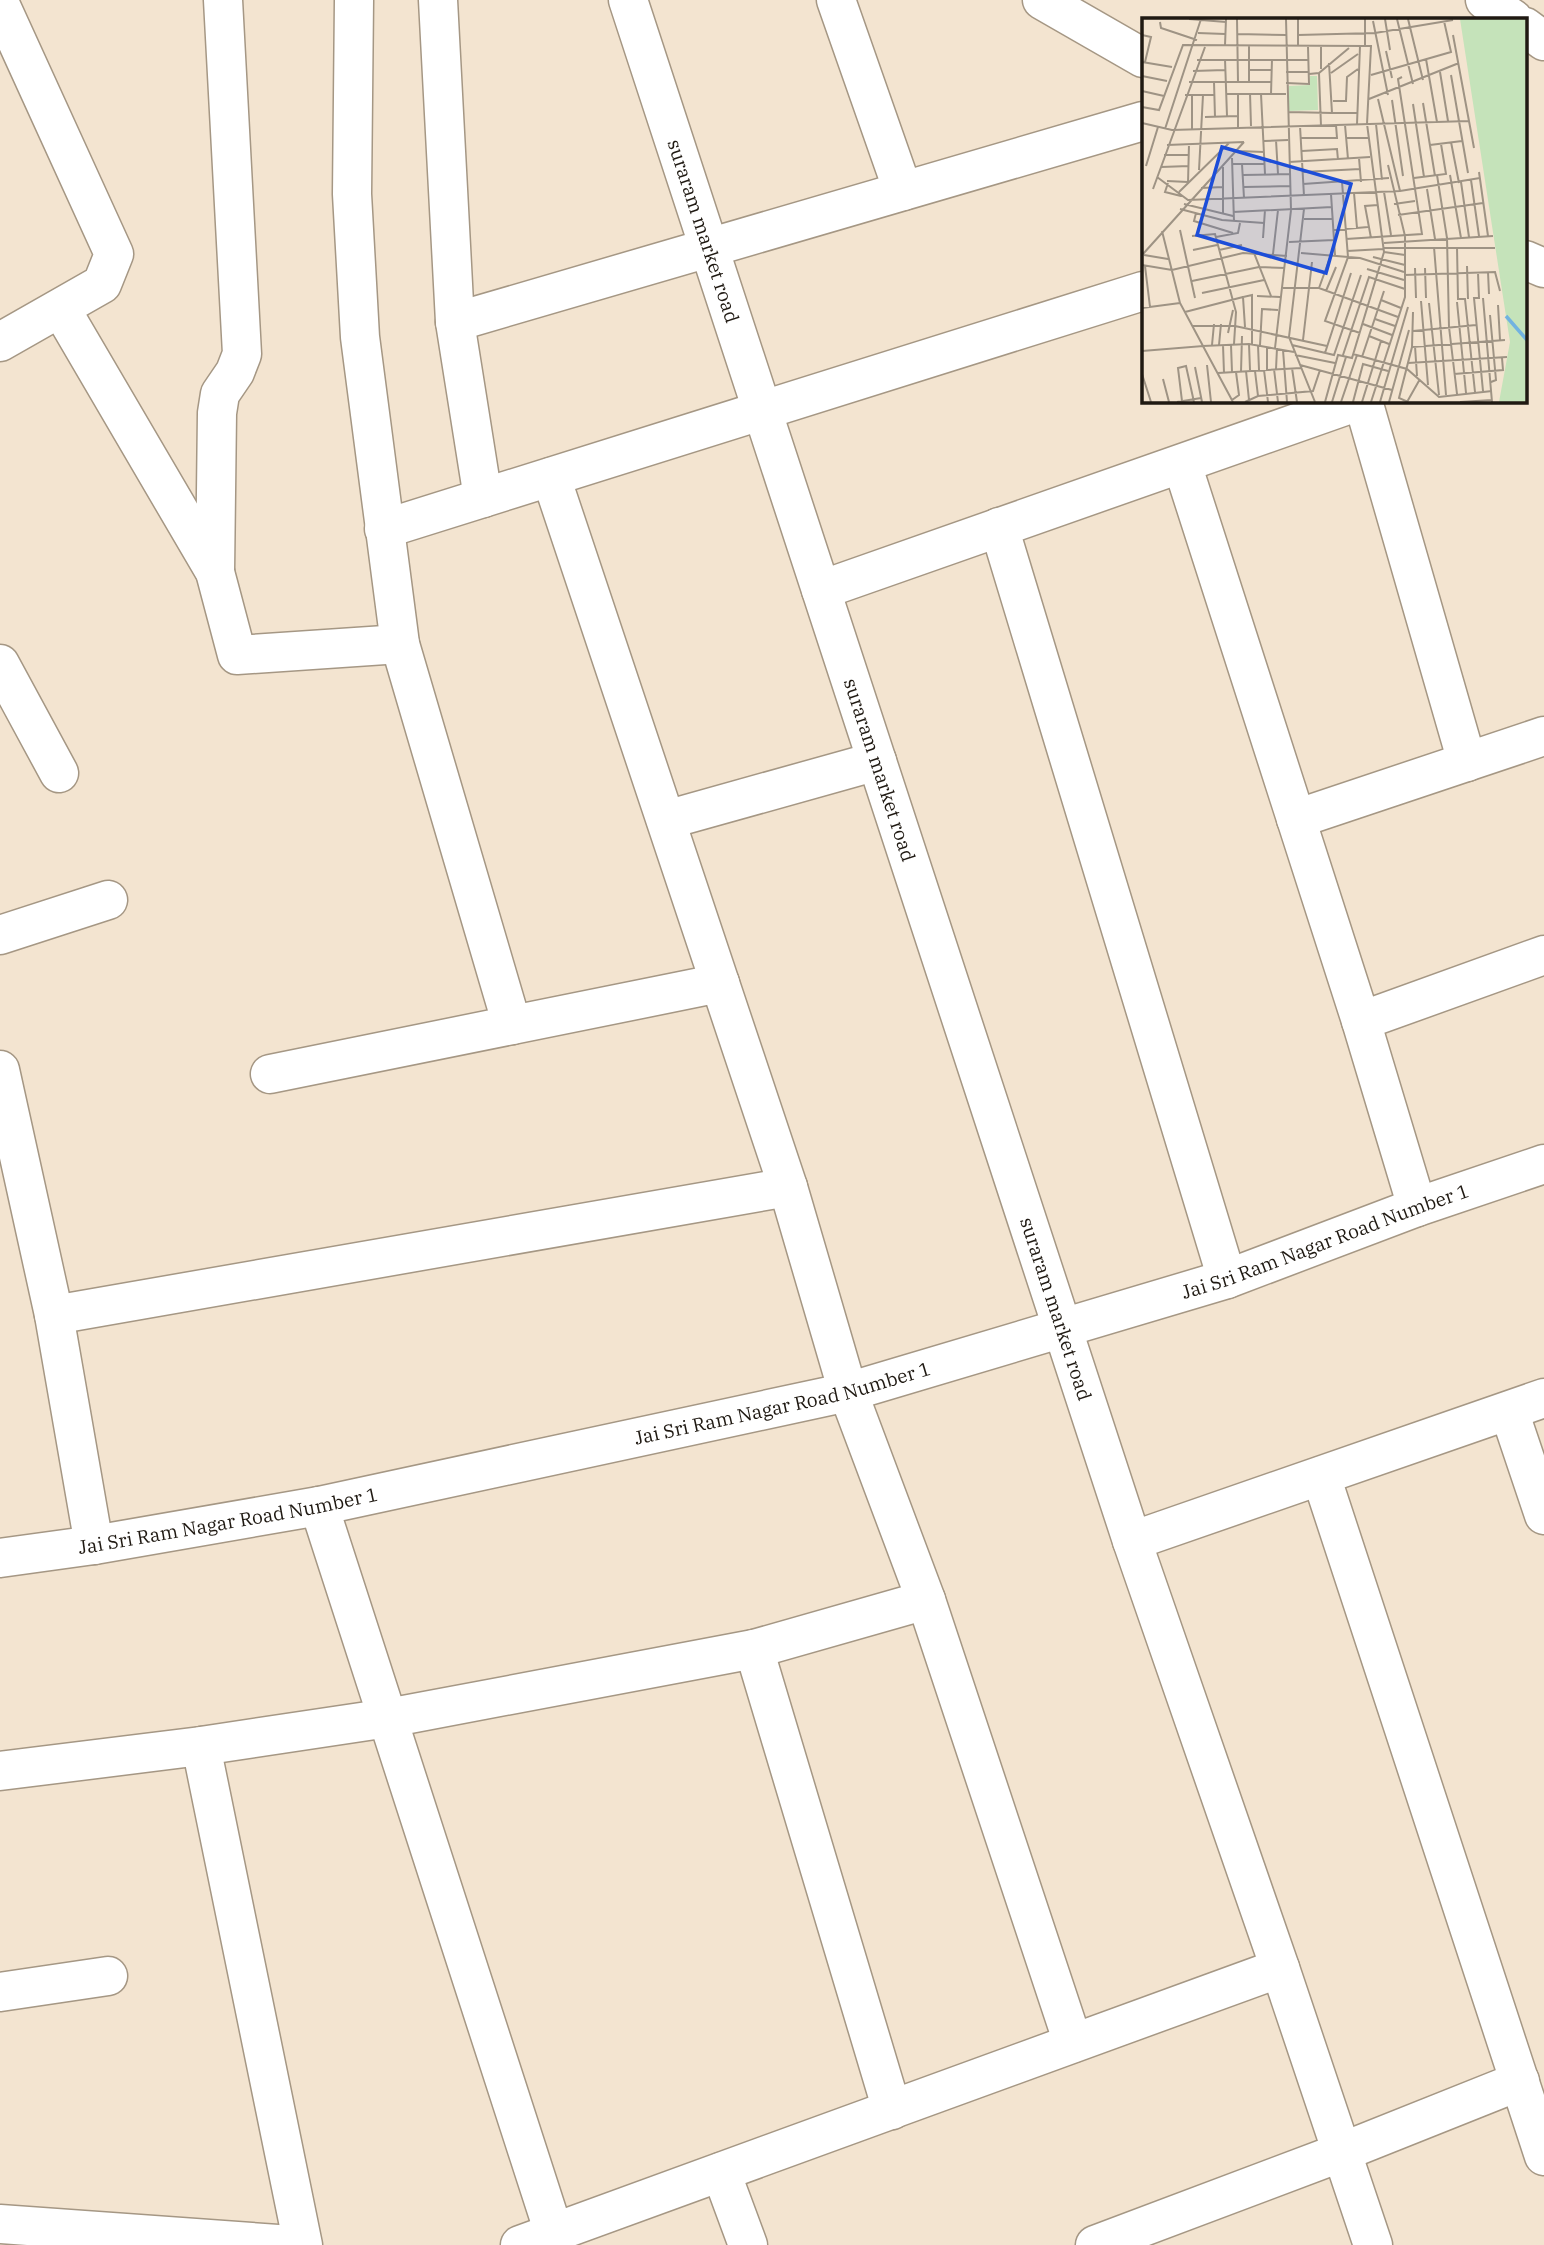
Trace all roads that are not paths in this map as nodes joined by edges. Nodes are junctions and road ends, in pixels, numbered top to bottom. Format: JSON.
{"nodes":[{"id":1,"x":223,"y":0,"type":"edge"},
{"id":2,"x":354,"y":0,"type":"edge"},
{"id":3,"x":438,"y":0,"type":"edge"},
{"id":4,"x":628,"y":0,"type":"edge"},
{"id":5,"x":836,"y":0,"type":"edge"},
{"id":6,"x":1042,"y":0,"type":"edge"},
{"id":7,"x":1485,"y":0,"type":"edge"},
{"id":8,"x":0,"y":4,"type":"edge"},
{"id":9,"x":1512,"y":18,"type":"edge"},
{"id":10,"x":1526,"y":28,"type":"edge"},
{"id":11,"x":1544,"y":41,"type":"edge"},
{"id":12,"x":1142,"y":57,"type":"edge"},
{"id":13,"x":1142,"y":121,"type":"edge"},
{"id":14,"x":903,"y":191,"type":"junction"},
{"id":15,"x":709,"y":247,"type":"junction"},
{"id":16,"x":1526,"y":260,"type":"edge"},
{"id":17,"x":1544,"y":269,"type":"edge"},
{"id":18,"x":1142,"y":291,"type":"edge"},
{"id":19,"x":61,"y":309,"type":"junction"},
{"id":20,"x":455,"y":322,"type":"junction"},
{"id":21,"x":0,"y":342,"type":"edge"},
{"id":22,"x":1358,"y":402,"type":"edge"},
{"id":23,"x":1361,"y":402,"type":"edge"},
{"id":24,"x":762,"y":411,"type":"junction"},
{"id":25,"x":1182,"y":464,"type":"junction"},
{"id":26,"x":551,"y":477,"type":"junction"},
{"id":27,"x":483,"y":498,"type":"junction"},
{"id":28,"x":999,"y":527,"type":"junction"},
{"id":29,"x":384,"y":529,"type":"junction"},
{"id":30,"x":215,"y":572,"type":"junction"},
{"id":31,"x":821,"y":590,"type":"junction"},
{"id":32,"x":400,"y":644,"type":"junction"},
{"id":33,"x":0,"y":664,"type":"edge"},
{"id":34,"x":1544,"y":736,"type":"edge"},
{"id":35,"x":877,"y":761,"type":"junction"},
{"id":36,"x":1467,"y":762,"type":"junction"},
{"id":37,"x":60,"y":772,"type":"dead end"},
{"id":38,"x":1296,"y":819,"type":"junction"},
{"id":39,"x":666,"y":820,"type":"junction"},
{"id":40,"x":108,"y":900,"type":"dead end"},
{"id":41,"x":0,"y":935,"type":"edge"},
{"id":42,"x":1544,"y":955,"type":"edge"},
{"id":43,"x":720,"y":983,"type":"junction"},
{"id":44,"x":1362,"y":1021,"type":"junction"},
{"id":45,"x":512,"y":1025,"type":"junction"},
{"id":46,"x":0,"y":1070,"type":"edge"},
{"id":47,"x":270,"y":1074,"type":"dead end"},
{"id":48,"x":1544,"y":1164,"type":"edge"},
{"id":49,"x":788,"y":1187,"type":"junction"},
{"id":50,"x":1417,"y":1207,"type":"junction"},
{"id":51,"x":1227,"y":1279,"type":"junction"},
{"id":52,"x":54,"y":1315,"type":"junction"},
{"id":53,"x":1062,"y":1327,"type":"junction"},
{"id":54,"x":848,"y":1392,"type":"junction"},
{"id":55,"x":1544,"y":1398,"type":"edge"},
{"id":56,"x":1509,"y":1410,"type":"junction"},
{"id":57,"x":1321,"y":1476,"type":"junction"},
{"id":58,"x":319,"y":1506,"type":"junction"},
{"id":59,"x":1544,"y":1515,"type":"edge"},
{"id":60,"x":1132,"y":1541,"type":"junction"},
{"id":61,"x":94,"y":1545,"type":"junction"},
{"id":62,"x":0,"y":1558,"type":"edge"},
{"id":63,"x":926,"y":1601,"type":"junction"},
{"id":64,"x":754,"y":1649,"type":"junction"},
{"id":65,"x":388,"y":1718,"type":"junction"},
{"id":66,"x":201,"y":1746,"type":"junction"},
{"id":67,"x":0,"y":1771,"type":"edge"},
{"id":68,"x":1280,"y":1968,"type":"junction"},
{"id":69,"x":108,"y":1976,"type":"dead end"},
{"id":70,"x":0,"y":1992,"type":"edge"},
{"id":71,"x":1073,"y":2043,"type":"junction"},
{"id":72,"x":1520,"y":2081,"type":"junction"},
{"id":73,"x":892,"y":2110,"type":"junction"},
{"id":74,"x":1342,"y":2152,"type":"junction"},
{"id":75,"x":1544,"y":2156,"type":"edge"},
{"id":76,"x":721,"y":2172,"type":"junction"},
{"id":77,"x":0,"y":2224,"type":"edge"},
{"id":78,"x":537,"y":2239,"type":"edge"},
{"id":79,"x":292,"y":2245,"type":"edge"},
{"id":80,"x":303,"y":2245,"type":"edge"},
{"id":81,"x":748,"y":2245,"type":"edge"},
{"id":82,"x":1095,"y":2245,"type":"edge"},
{"id":83,"x":1373,"y":2245,"type":"edge"}],
"edges":[{"from":1,"to":30,"type":"street"},
{"from":2,"to":29,"type":"street"},
{"from":3,"to":20,"type":"street"},
{"from":4,"to":15,"type":"street","name":"suraram market road"},
{"from":5,"to":14,"type":"street"},
{"from":6,"to":12,"type":"street"},
{"from":7,"to":9,"type":"street"},
{"from":8,"to":19,"type":"street"},
{"from":10,"to":11,"type":"street"},
{"from":13,"to":14,"type":"street"},
{"from":14,"to":15,"type":"street"},
{"from":15,"to":20,"type":"street"},
{"from":15,"to":24,"type":"street","name":"suraram market road"},
{"from":16,"to":17,"type":"street"},
{"from":18,"to":24,"type":"street"},
{"from":19,"to":21,"type":"street"},
{"from":19,"to":30,"type":"street"},
{"from":20,"to":27,"type":"street"},
{"from":22,"to":25,"type":"street"},
{"from":23,"to":36,"type":"street"},
{"from":24,"to":26,"type":"street"},
{"from":24,"to":31,"type":"street","name":"suraram market road"},
{"from":25,"to":28,"type":"street"},
{"from":25,"to":38,"type":"street"},
{"from":26,"to":27,"type":"street"},
{"from":26,"to":39,"type":"street"},
{"from":27,"to":29,"type":"street"},
{"from":28,"to":31,"type":"street"},
{"from":28,"to":51,"type":"street"},
{"from":29,"to":32,"type":"street"},
{"from":30,"to":32,"type":"street"},
{"from":31,"to":35,"type":"street","name":"suraram market road"},
{"from":32,"to":45,"type":"street"},
{"from":33,"to":37,"type":"street"},
{"from":34,"to":36,"type":"street"},
{"from":35,"to":39,"type":"street"},
{"from":35,"to":53,"type":"street","name":"suraram market road"},
{"from":36,"to":38,"type":"street"},
{"from":38,"to":44,"type":"street"},
{"from":39,"to":43,"type":"street"},
{"from":40,"to":41,"type":"street"},
{"from":42,"to":44,"type":"street"},
{"from":43,"to":45,"type":"street"},
{"from":43,"to":49,"type":"street"},
{"from":44,"to":50,"type":"street"},
{"from":45,"to":47,"type":"street"},
{"from":46,"to":52,"type":"street"},
{"from":48,"to":50,"type":"street","name":"Jai Sri Ram Nagar Road Number 1"},
{"from":49,"to":52,"type":"street"},
{"from":49,"to":54,"type":"street"},
{"from":50,"to":51,"type":"street","name":"Jai Sri Ram Nagar Road Number 1"},
{"from":51,"to":53,"type":"street","name":"Jai Sri Ram Nagar Road Number 1"},
{"from":52,"to":61,"type":"street"},
{"from":53,"to":54,"type":"street","name":"Jai Sri Ram Nagar Road Number 1"},
{"from":53,"to":60,"type":"street","name":"suraram market road"},
{"from":54,"to":58,"type":"street","name":"Jai Sri Ram Nagar Road Number 1"},
{"from":54,"to":63,"type":"street"},
{"from":55,"to":56,"type":"street"},
{"from":56,"to":57,"type":"street"},
{"from":56,"to":59,"type":"street"},
{"from":57,"to":60,"type":"street"},
{"from":57,"to":72,"type":"street"},
{"from":58,"to":61,"type":"street","name":"Jai Sri Ram Nagar Road Number 1"},
{"from":58,"to":65,"type":"street"},
{"from":60,"to":68,"type":"street","name":"suraram market road"},
{"from":61,"to":62,"type":"street","name":"Jai Sri Ram Nagar Road Number 1"},
{"from":63,"to":64,"type":"street"},
{"from":63,"to":71,"type":"street"},
{"from":64,"to":65,"type":"street"},
{"from":64,"to":73,"type":"street"},
{"from":65,"to":66,"type":"street"},
{"from":65,"to":78,"type":"street"},
{"from":66,"to":67,"type":"street"},
{"from":66,"to":80,"type":"street"},
{"from":68,"to":71,"type":"street"},
{"from":68,"to":74,"type":"street","name":"suraram market road"},
{"from":69,"to":70,"type":"street"},
{"from":71,"to":73,"type":"street"},
{"from":72,"to":74,"type":"street"},
{"from":72,"to":75,"type":"street"},
{"from":73,"to":76,"type":"street"},
{"from":74,"to":82,"type":"street"},
{"from":74,"to":83,"type":"street","name":"suraram market road"},
{"from":76,"to":78,"type":"street"},
{"from":76,"to":81,"type":"street"},
{"from":77,"to":79,"type":"street"}]}
